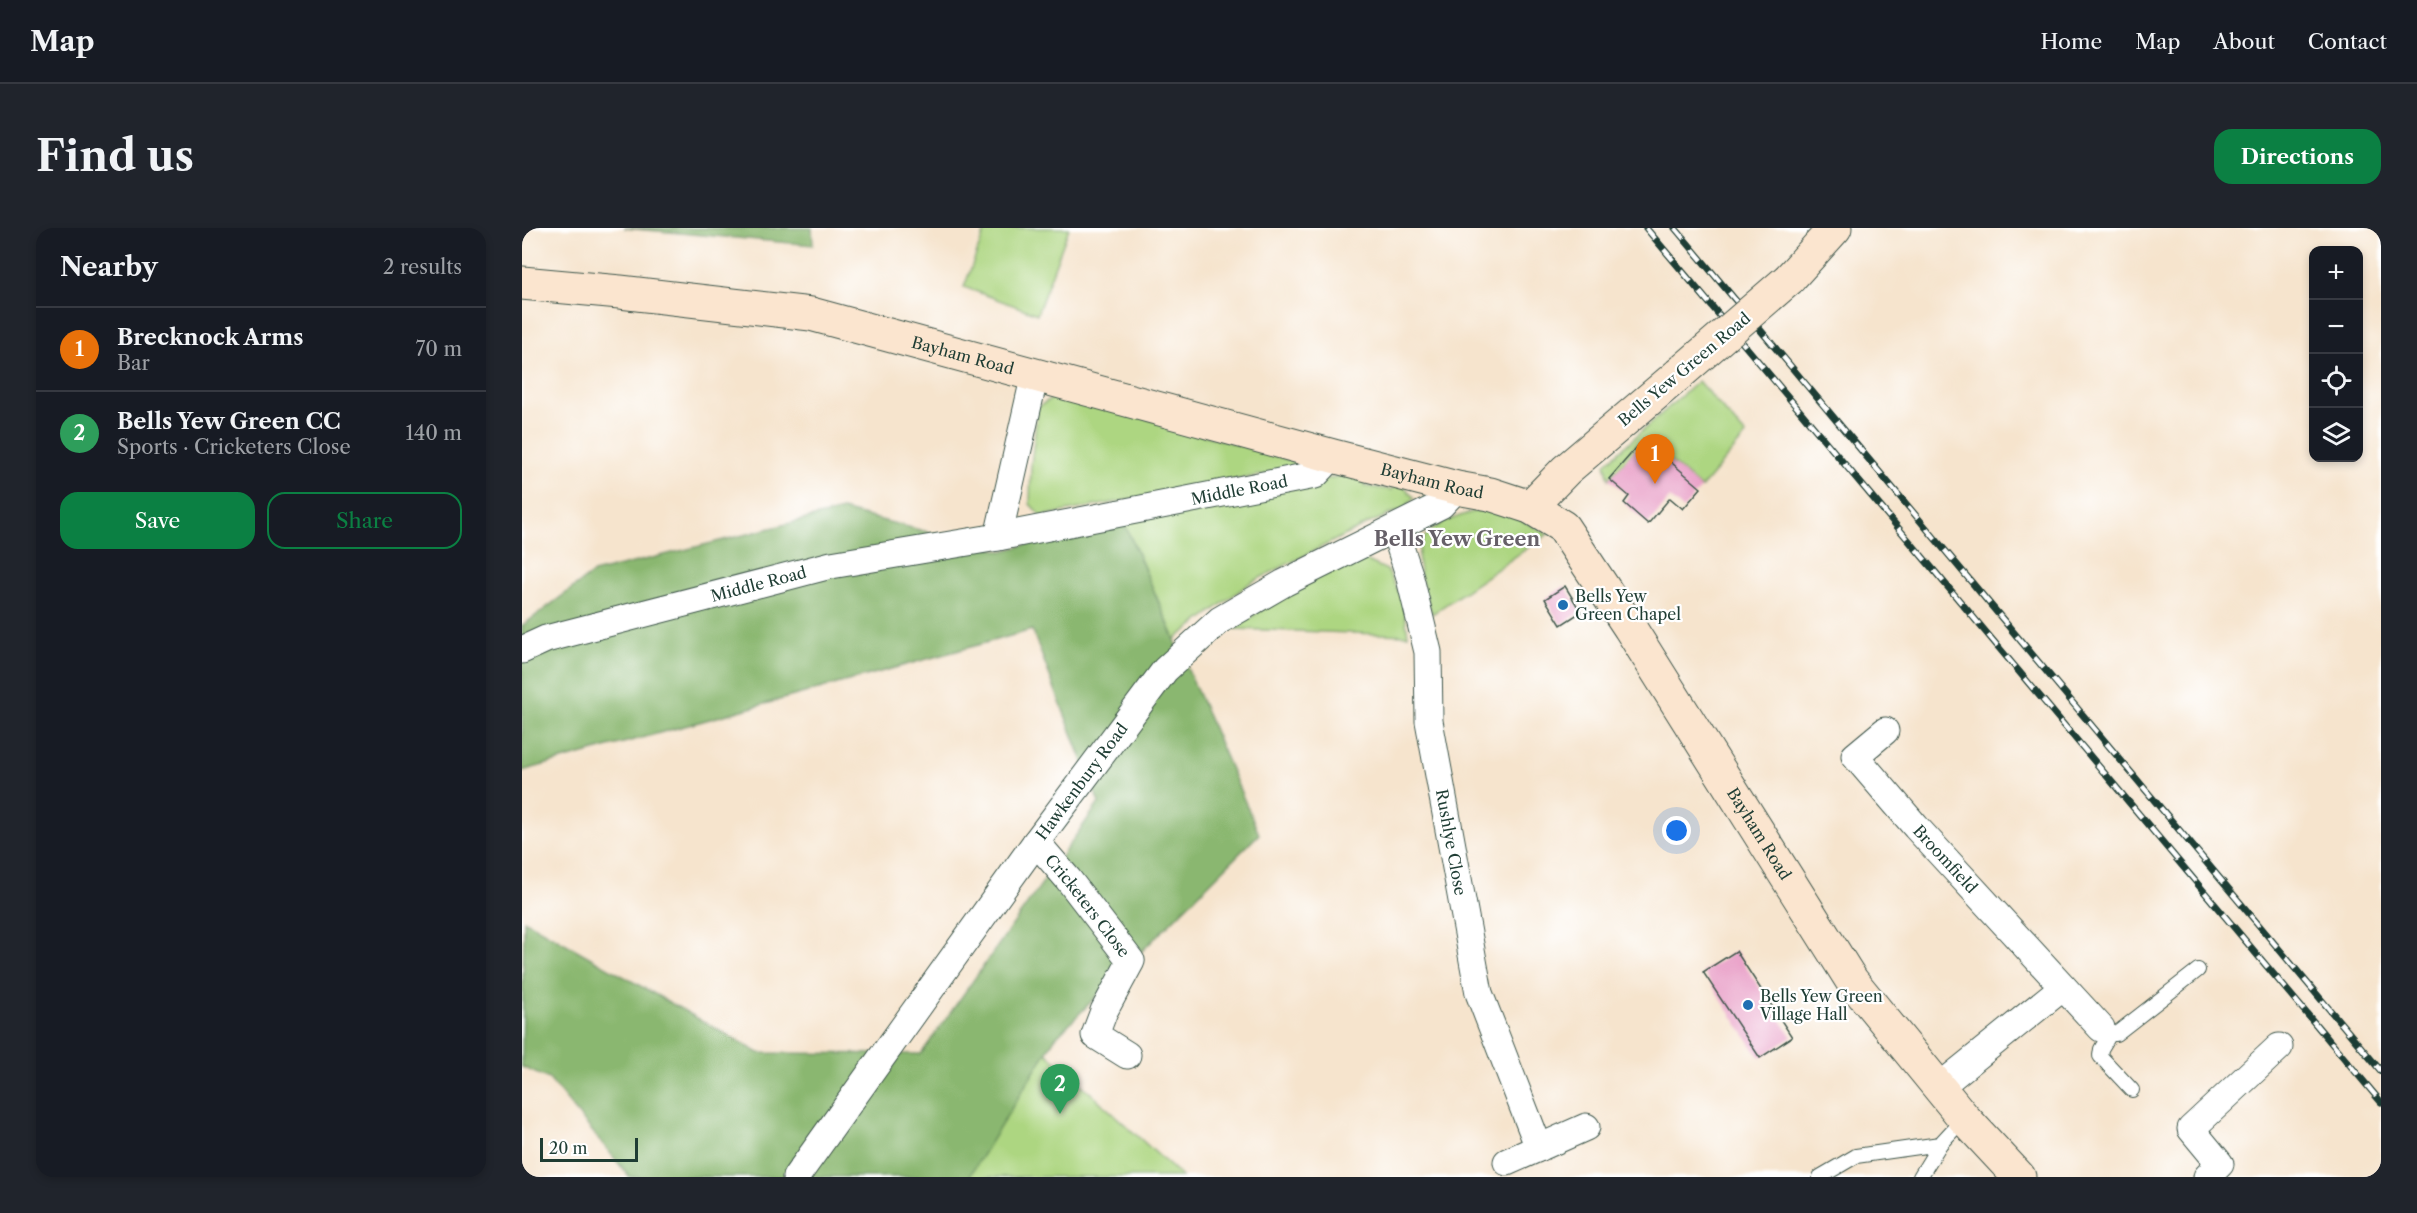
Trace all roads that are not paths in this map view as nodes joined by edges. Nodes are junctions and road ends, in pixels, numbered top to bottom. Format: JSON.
{"nodes":[{"id":1,"x":1834,"y":228,"type":"edge"},
{"id":2,"x":522,"y":283,"type":"edge"},
{"id":3,"x":1035,"y":374,"type":"junction"},
{"id":4,"x":1333,"y":456,"type":"junction"},
{"id":5,"x":1457,"y":488,"type":"junction"},
{"id":6,"x":1530,"y":507,"type":"junction"},
{"id":7,"x":1394,"y":529,"type":"junction"},
{"id":8,"x":998,"y":537,"type":"junction"},
{"id":9,"x":522,"y":650,"type":"edge"},
{"id":10,"x":1885,"y":731,"type":"dead end"},
{"id":11,"x":1036,"y":842,"type":"junction"},
{"id":12,"x":2198,"y":970,"type":"dead end"},
{"id":13,"x":2063,"y":987,"type":"junction"},
{"id":14,"x":2106,"y":1031,"type":"junction"},
{"id":15,"x":2279,"y":1047,"type":"dead end"},
{"id":16,"x":1127,"y":1055,"type":"dead end"},
{"id":17,"x":1939,"y":1087,"type":"junction"},
{"id":18,"x":2132,"y":1090,"type":"dead end"},
{"id":19,"x":1964,"y":1118,"type":"junction"},
{"id":20,"x":1586,"y":1127,"type":"dead end"},
{"id":21,"x":1940,"y":1144,"type":"junction"},
{"id":22,"x":1539,"y":1149,"type":"junction"},
{"id":23,"x":1507,"y":1162,"type":"dead end"},
{"id":24,"x":2219,"y":1173,"type":"edge"},
{"id":25,"x":796,"y":1177,"type":"edge"},
{"id":26,"x":1820,"y":1177,"type":"edge"},
{"id":27,"x":1920,"y":1177,"type":"edge"},
{"id":28,"x":2019,"y":1177,"type":"edge"}],
"edges":[{"from":1,"to":6,"type":"main road","name":"Bells Yew Green Road","bridge":true},
{"from":2,"to":3,"type":"main road","name":"Bayham Road"},
{"from":3,"to":4,"type":"main road","name":"Bayham Road"},
{"from":3,"to":8,"type":"street"},
{"from":4,"to":5,"type":"main road","name":"Bayham Road"},
{"from":4,"to":8,"type":"street","name":"Middle Road"},
{"from":5,"to":6,"type":"main road","name":"Bayham Road"},
{"from":5,"to":7,"type":"street","name":"Hawkenbury Road"},
{"from":6,"to":17,"type":"main road","name":"Bayham Road"},
{"from":7,"to":11,"type":"street","name":"Hawkenbury Road"},
{"from":7,"to":22,"type":"street","name":"Rushlye Close"},
{"from":8,"to":9,"type":"street","name":"Middle Road"},
{"from":10,"to":13,"type":"street","name":"Broomfield"},
{"from":11,"to":16,"type":"street","name":"Cricketers Close"},
{"from":11,"to":25,"type":"street","name":"Hawkenbury Road"},
{"from":12,"to":14,"type":"lane"},
{"from":13,"to":14,"type":"street","name":"Broomfield"},
{"from":13,"to":17,"type":"street"},
{"from":14,"to":18,"type":"lane"},
{"from":15,"to":24,"type":"street"},
{"from":17,"to":19,"type":"main road","name":"Bayham Road"},
{"from":19,"to":21,"type":"lane"},
{"from":19,"to":28,"type":"main road","name":"Bayham Road"},
{"from":20,"to":22,"type":"street"},
{"from":21,"to":26,"type":"lane"},
{"from":21,"to":27,"type":"lane"},
{"from":22,"to":23,"type":"street"}]}
